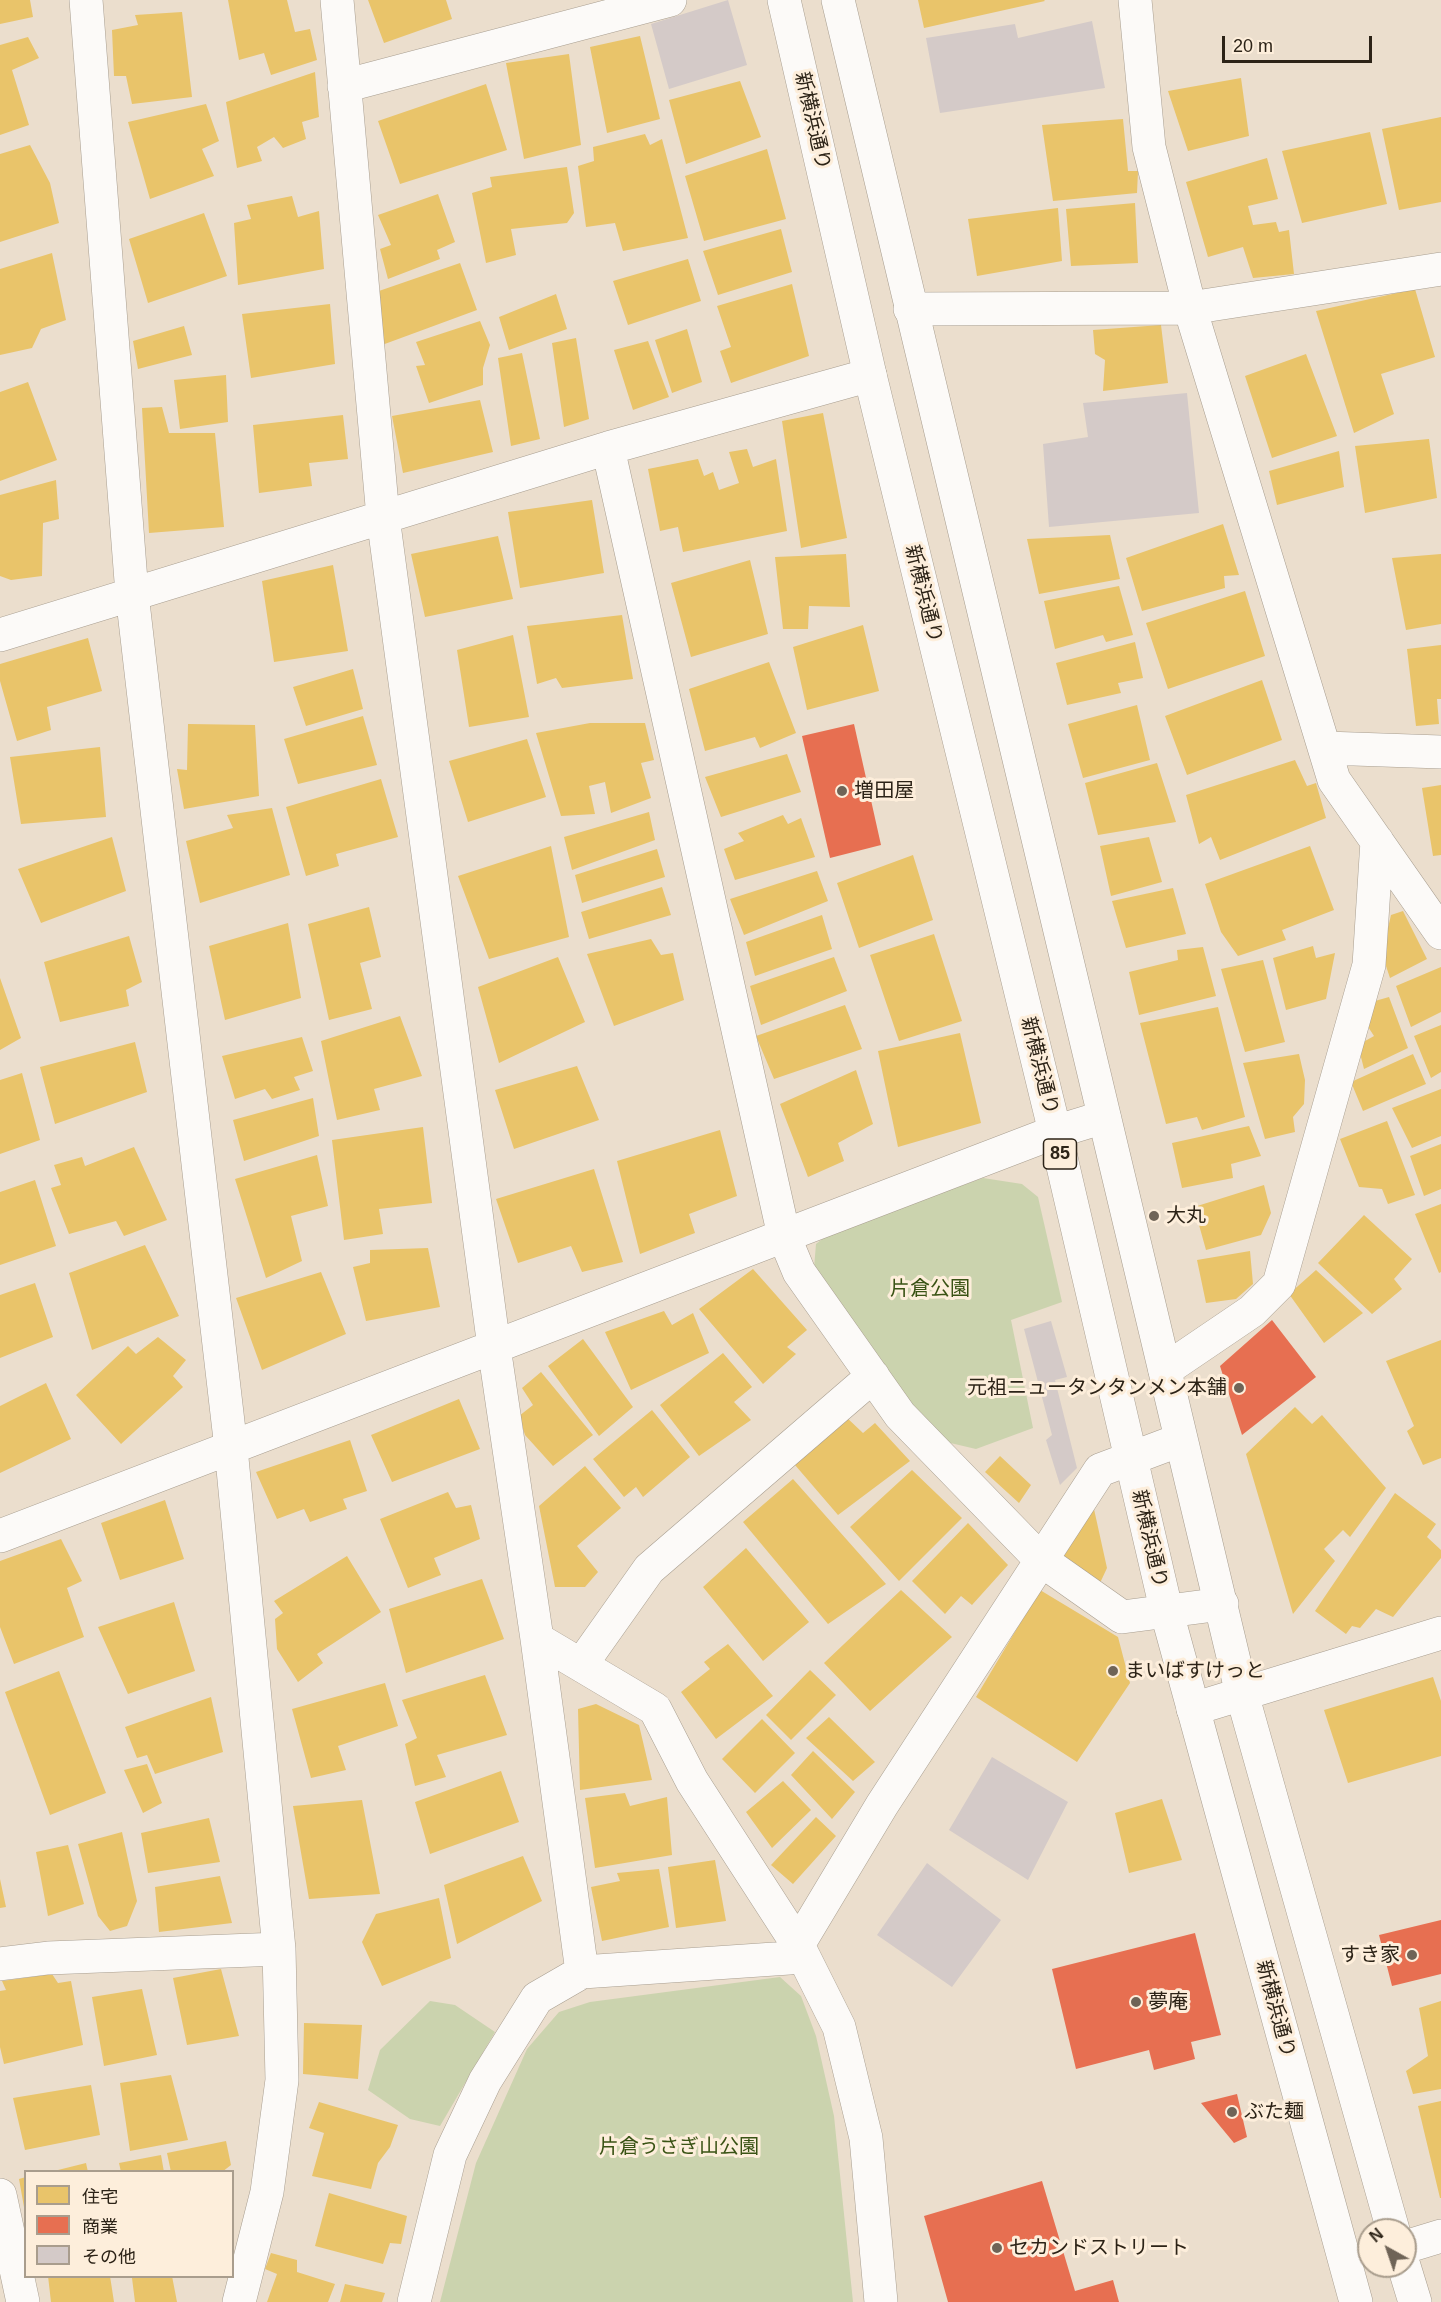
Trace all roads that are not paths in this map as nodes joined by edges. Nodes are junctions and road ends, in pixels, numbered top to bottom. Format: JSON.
{"nodes":[{"id":1,"x":86,"y":0,"type":"edge"},
{"id":2,"x":337,"y":0,"type":"edge"},
{"id":3,"x":670,"y":0,"type":"edge"},
{"id":4,"x":784,"y":0,"type":"edge"},
{"id":5,"x":838,"y":0,"type":"edge"},
{"id":6,"x":1135,"y":0,"type":"edge"},
{"id":7,"x":344,"y":86,"type":"junction"},
{"id":8,"x":1441,"y":268,"type":"edge"},
{"id":9,"x":1190,"y":308,"type":"junction"},
{"id":10,"x":910,"y":309,"type":"junction"},
{"id":11,"x":870,"y":375,"type":"junction"},
{"id":12,"x":608,"y":448,"type":"junction"},
{"id":13,"x":383,"y":517,"type":"junction"},
{"id":14,"x":132,"y":594,"type":"junction"},
{"id":15,"x":0,"y":635,"type":"edge"},
{"id":16,"x":1325,"y":748,"type":"junction"},
{"id":17,"x":1441,"y":752,"type":"edge"},
{"id":18,"x":1377,"y":841,"type":"junction"},
{"id":19,"x":1441,"y":933,"type":"edge"},
{"id":20,"x":1104,"y":1117,"type":"junction"},
{"id":21,"x":1055,"y":1132,"type":"junction"},
{"id":22,"x":784,"y":1236,"type":"junction"},
{"id":23,"x":494,"y":1347,"type":"junction"},
{"id":24,"x":1165,"y":1370,"type":"junction"},
{"id":25,"x":873,"y":1376,"type":"junction"},
{"id":26,"x":1180,"y":1440,"type":"junction"},
{"id":27,"x":231,"y":1448,"type":"junction"},
{"id":28,"x":1130,"y":1457,"type":"junction"},
{"id":29,"x":0,"y":1536,"type":"edge"},
{"id":30,"x":1041,"y":1560,"type":"junction"},
{"id":31,"x":1222,"y":1604,"type":"junction"},
{"id":32,"x":1167,"y":1613,"type":"junction"},
{"id":33,"x":1441,"y":1633,"type":"edge"},
{"id":34,"x":537,"y":1639,"type":"junction"},
{"id":35,"x":581,"y":1665,"type":"junction"},
{"id":36,"x":1242,"y":1694,"type":"junction"},
{"id":37,"x":1192,"y":1709,"type":"junction"},
{"id":38,"x":279,"y":1949,"type":"junction"},
{"id":39,"x":801,"y":1951,"type":"junction"},
{"id":40,"x":0,"y":1964,"type":"edge"},
{"id":41,"x":582,"y":1972,"type":"junction"},
{"id":42,"x":0,"y":2195,"type":"edge"},
{"id":43,"x":1390,"y":2218,"type":"edge"},
{"id":44,"x":1441,"y":2236,"type":"edge"},
{"id":45,"x":1417,"y":2243,"type":"edge"},
{"id":46,"x":1408,"y":2278,"type":"edge"},
{"id":47,"x":23,"y":2302,"type":"edge"},
{"id":48,"x":238,"y":2302,"type":"edge"},
{"id":49,"x":414,"y":2302,"type":"edge"},
{"id":50,"x":881,"y":2302,"type":"edge"},
{"id":51,"x":1356,"y":2302,"type":"edge"},
{"id":52,"x":1415,"y":2302,"type":"edge"}],
"edges":[{"from":1,"to":14,"type":"street"},
{"from":2,"to":7,"type":"street"},
{"from":3,"to":7,"type":"street"},
{"from":4,"to":11,"type":"street","name":"新横浜通り","number":"85"},
{"from":5,"to":10,"type":"street"},
{"from":6,"to":9,"type":"street"},
{"from":7,"to":13,"type":"street"},
{"from":8,"to":9,"type":"street"},
{"from":9,"to":10,"type":"street"},
{"from":9,"to":16,"type":"street"},
{"from":10,"to":20,"type":"street"},
{"from":11,"to":12,"type":"street"},
{"from":11,"to":21,"type":"street","name":"新横浜通り","number":"85"},
{"from":12,"to":13,"type":"street"},
{"from":12,"to":22,"type":"street"},
{"from":13,"to":14,"type":"street"},
{"from":13,"to":23,"type":"street"},
{"from":14,"to":15,"type":"street"},
{"from":14,"to":27,"type":"street"},
{"from":16,"to":17,"type":"street"},
{"from":16,"to":18,"type":"street"},
{"from":18,"to":19,"type":"street"},
{"from":18,"to":24,"type":"street"},
{"from":20,"to":21,"type":"street"},
{"from":20,"to":24,"type":"street"},
{"from":21,"to":22,"type":"street"},
{"from":21,"to":28,"type":"street","name":"新横浜通り","number":"85"},
{"from":22,"to":23,"type":"street"},
{"from":22,"to":25,"type":"street"},
{"from":23,"to":27,"type":"street"},
{"from":23,"to":34,"type":"street"},
{"from":24,"to":26,"type":"street"},
{"from":25,"to":30,"type":"street"},
{"from":25,"to":35,"type":"street"},
{"from":26,"to":28,"type":"street"},
{"from":26,"to":31,"type":"street"},
{"from":27,"to":29,"type":"street"},
{"from":27,"to":38,"type":"street"},
{"from":28,"to":30,"type":"street"},
{"from":28,"to":32,"type":"street","name":"新横浜通り","number":"85"},
{"from":30,"to":32,"type":"street"},
{"from":30,"to":39,"type":"street"},
{"from":31,"to":32,"type":"street"},
{"from":31,"to":36,"type":"street"},
{"from":32,"to":37,"type":"street","name":"新横浜通り","number":"85"},
{"from":33,"to":36,"type":"street"},
{"from":34,"to":35,"type":"street"},
{"from":34,"to":41,"type":"street"},
{"from":35,"to":39,"type":"street"},
{"from":36,"to":37,"type":"street"},
{"from":36,"to":43,"type":"street"},
{"from":37,"to":51,"type":"street","name":"新横浜通り","number":"85"},
{"from":38,"to":40,"type":"street"},
{"from":38,"to":48,"type":"street"},
{"from":39,"to":41,"type":"street"},
{"from":39,"to":50,"type":"street"},
{"from":41,"to":49,"type":"street"},
{"from":42,"to":47,"type":"street"},
{"from":44,"to":45,"type":"street"},
{"from":46,"to":52,"type":"street"}]}
